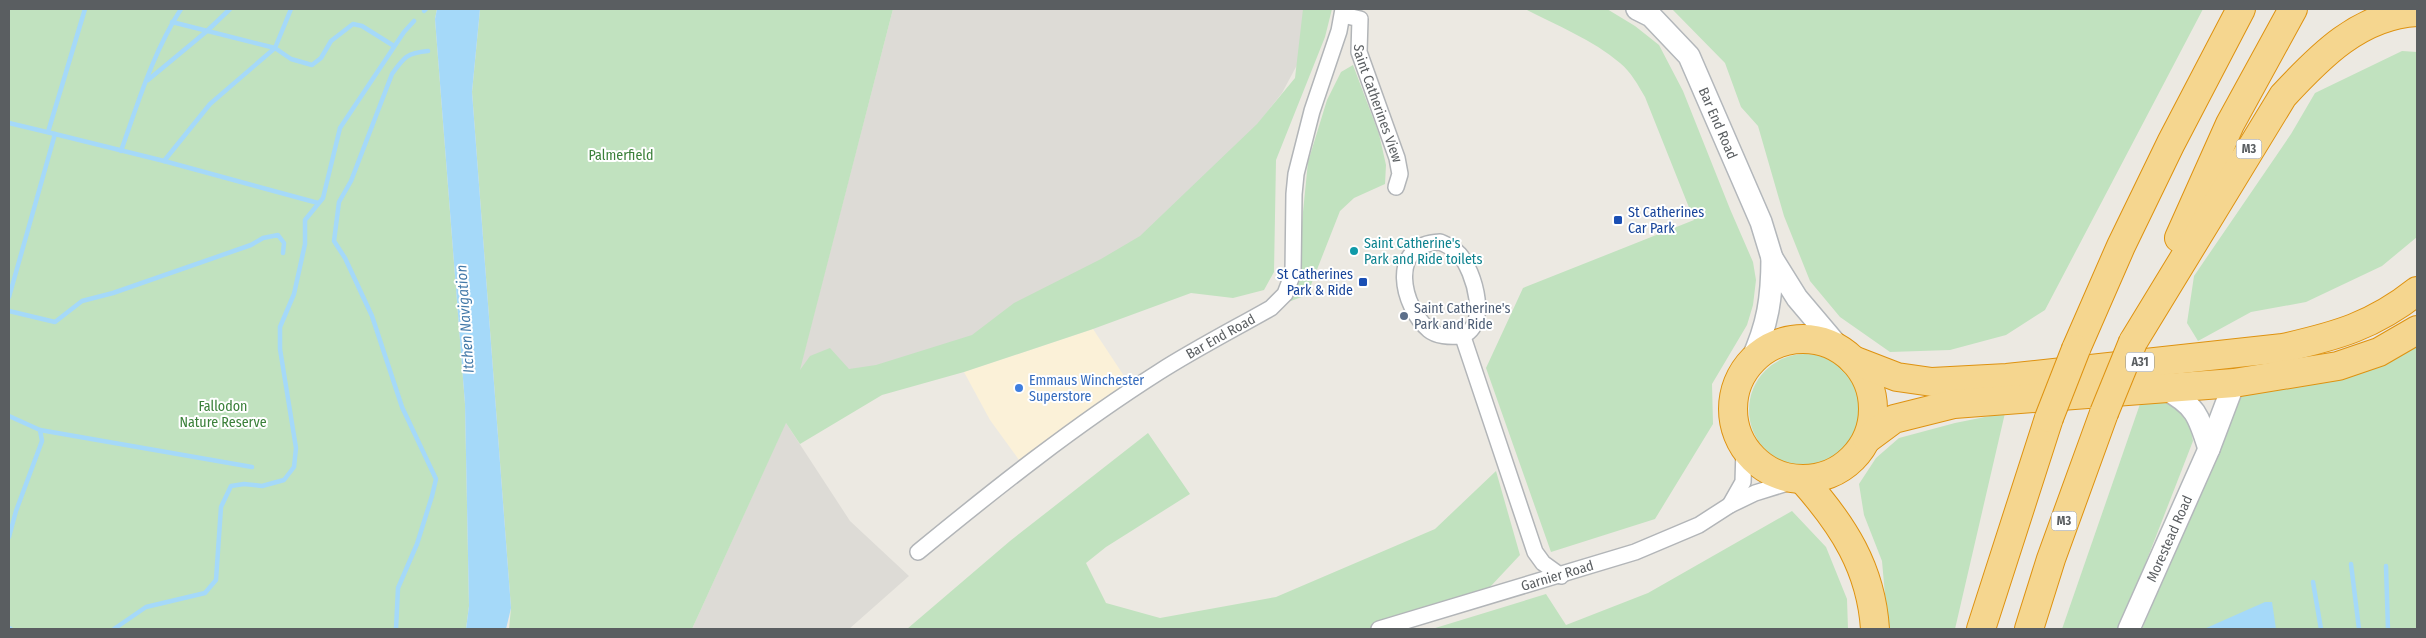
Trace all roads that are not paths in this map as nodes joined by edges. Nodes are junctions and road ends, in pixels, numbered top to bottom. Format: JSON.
{"nodes":[{"id":1,"x":1637,"y":9,"type":"edge"},
{"id":2,"x":2241,"y":9,"type":"edge"},
{"id":3,"x":2294,"y":9,"type":"edge"},
{"id":4,"x":1343,"y":12,"type":"edge"},
{"id":5,"x":2417,"y":12,"type":"edge"},
{"id":6,"x":1396,"y":187,"type":"dead end"},
{"id":7,"x":1772,"y":258,"type":"junction"},
{"id":8,"x":2417,"y":292,"type":"edge"},
{"id":9,"x":2417,"y":330,"type":"edge"},
{"id":10,"x":1462,"y":334,"type":"junction"},
{"id":11,"x":2133,"y":342,"type":"junction"},
{"id":12,"x":1847,"y":355,"type":"junction"},
{"id":13,"x":1751,"y":361,"type":"junction"},
{"id":14,"x":2234,"y":383,"type":"junction"},
{"id":15,"x":2165,"y":389,"type":"junction"},
{"id":16,"x":1867,"y":439,"type":"junction"},
{"id":17,"x":1744,"y":449,"type":"junction"},
{"id":18,"x":2209,"y":449,"type":"junction"},
{"id":19,"x":1800,"y":480,"type":"junction"},
{"id":20,"x":1730,"y":505,"type":"junction"},
{"id":21,"x":918,"y":552,"type":"dead end"},
{"id":22,"x":1561,"y":576,"type":"junction"},
{"id":23,"x":1379,"y":629,"type":"edge"},
{"id":24,"x":1875,"y":629,"type":"edge"},
{"id":25,"x":1981,"y":629,"type":"edge"},
{"id":26,"x":2029,"y":629,"type":"edge"},
{"id":27,"x":2129,"y":629,"type":"edge"}],
"edges":[{"from":1,"to":7,"type":"main road","name":"Bar End Road"},
{"from":2,"to":25,"type":"highway","bridge":true},
{"from":3,"to":11,"type":"highway","number":"M3"},
{"from":4,"to":6,"type":"street","name":"Saint Catherines View"},
{"from":4,"to":21,"type":"street","name":"Bar End Road"},
{"from":5,"to":11,"type":"highway","number":"M3"},
{"from":7,"to":12,"type":"main road","name":"Bar End Road"},
{"from":7,"to":13,"type":"main road","name":"Bar End Road"},
{"from":8,"to":12,"type":"highway","number":"A31"},
{"from":9,"to":14,"type":"highway","number":"A31"},
{"from":10,"to":10,"type":"street"},
{"from":10,"to":22,"type":"street"},
{"from":11,"to":26,"type":"highway","number":"M3","bridge":true},
{"from":12,"to":13,"type":"highway"},
{"from":12,"to":16,"type":"highway"},
{"from":13,"to":17,"type":"highway"},
{"from":14,"to":15,"type":"highway","number":"A31"},
{"from":14,"to":18,"type":"main road","name":"Morestead Road"},
{"from":15,"to":16,"type":"highway","number":"A31"},
{"from":15,"to":18,"type":"main road"},
{"from":16,"to":19,"type":"highway"},
{"from":17,"to":19,"type":"highway"},
{"from":17,"to":20,"type":"street","name":"Garnier Road"},
{"from":18,"to":27,"type":"main road","name":"Morestead Road"},
{"from":19,"to":20,"type":"street","name":"Garnier Road"},
{"from":19,"to":24,"type":"highway"},
{"from":20,"to":22,"type":"street","name":"Garnier Road"},
{"from":22,"to":23,"type":"street","name":"Garnier Road"}]}
